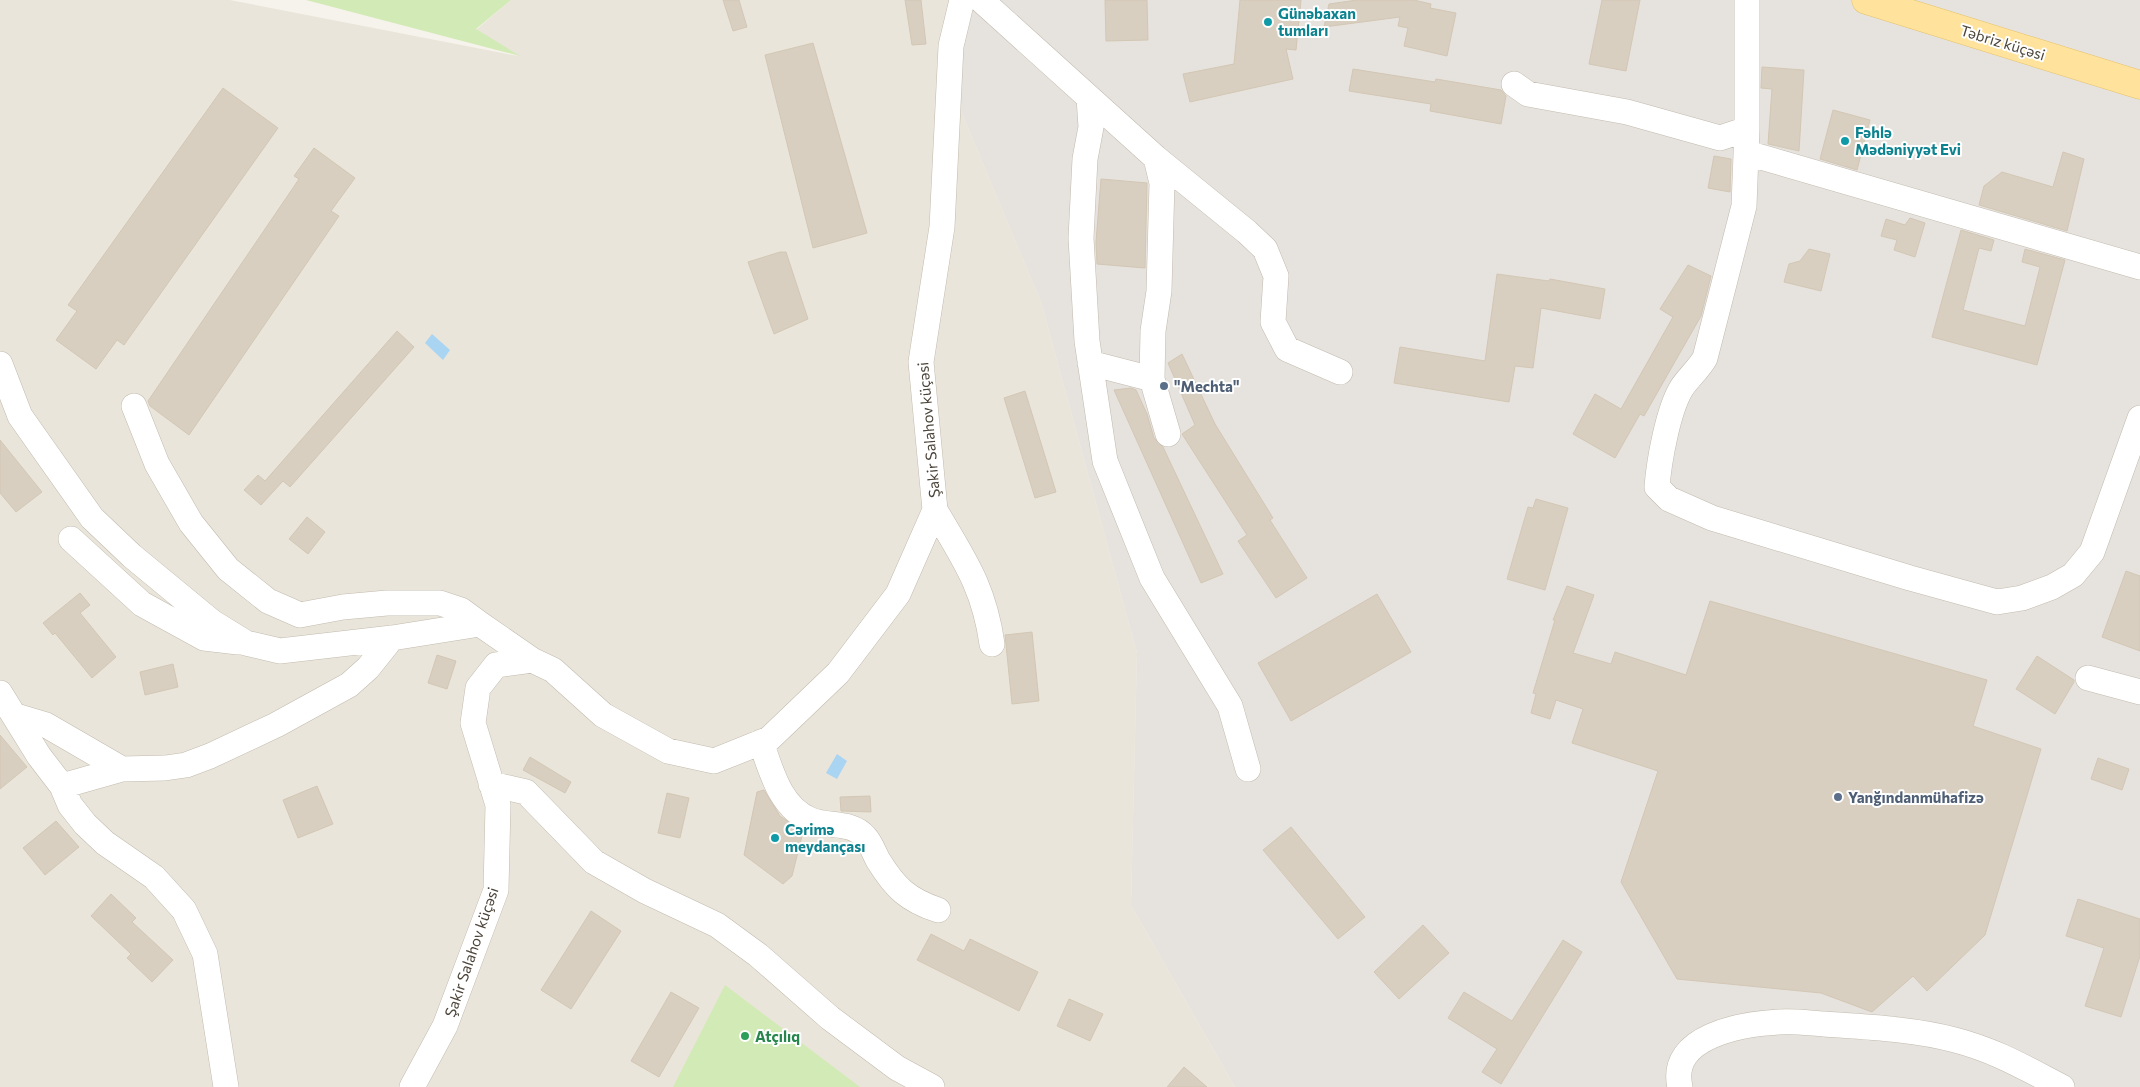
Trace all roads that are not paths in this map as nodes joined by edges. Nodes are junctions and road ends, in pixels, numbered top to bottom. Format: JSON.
{"nodes":[{"id":1,"x":962,"y":0,"type":"edge"},
{"id":2,"x":982,"y":0,"type":"edge"},
{"id":3,"x":1746,"y":0,"type":"edge"},
{"id":4,"x":1866,"y":0,"type":"edge"},
{"id":5,"x":1514,"y":84,"type":"dead end"},
{"id":6,"x":2140,"y":85,"type":"edge"},
{"id":7,"x":1089,"y":98,"type":"junction"},
{"id":8,"x":1747,"y":141,"type":"junction"},
{"id":9,"x":1156,"y":158,"type":"junction"},
{"id":10,"x":2140,"y":267,"type":"edge"},
{"id":11,"x":1090,"y":363,"type":"junction"},
{"id":12,"x":0,"y":364,"type":"edge"},
{"id":13,"x":1340,"y":372,"type":"dead end"},
{"id":14,"x":1152,"y":379,"type":"junction"},
{"id":15,"x":134,"y":406,"type":"dead end"},
{"id":16,"x":2140,"y":418,"type":"edge"},
{"id":17,"x":1168,"y":434,"type":"dead end"},
{"id":18,"x":934,"y":510,"type":"junction"},
{"id":19,"x":71,"y":539,"type":"dead end"},
{"id":20,"x":480,"y":624,"type":"junction"},
{"id":21,"x":392,"y":638,"type":"junction"},
{"id":22,"x":246,"y":643,"type":"junction"},
{"id":23,"x":992,"y":644,"type":"dead end"},
{"id":24,"x":532,"y":660,"type":"junction"},
{"id":25,"x":2088,"y":678,"type":"dead end"},
{"id":26,"x":2140,"y":692,"type":"edge"},
{"id":27,"x":0,"y":693,"type":"edge"},
{"id":28,"x":16,"y":716,"type":"junction"},
{"id":29,"x":760,"y":742,"type":"junction"},
{"id":30,"x":122,"y":769,"type":"junction"},
{"id":31,"x":1248,"y":769,"type":"dead end"},
{"id":32,"x":491,"y":784,"type":"junction"},
{"id":33,"x":62,"y":786,"type":"junction"},
{"id":34,"x":938,"y":910,"type":"dead end"},
{"id":35,"x":226,"y":1087,"type":"edge"},
{"id":36,"x":412,"y":1087,"type":"edge"},
{"id":37,"x":932,"y":1087,"type":"edge"},
{"id":38,"x":1680,"y":1087,"type":"edge"},
{"id":39,"x":2062,"y":1087,"type":"edge"}],
"edges":[{"from":1,"to":18,"type":"street","name":"Şakir Salahov küçəsi"},
{"from":2,"to":7,"type":"street"},
{"from":3,"to":8,"type":"street"},
{"from":4,"to":6,"type":"main road","name":"Təbriz küçəsi"},
{"from":5,"to":8,"type":"street"},
{"from":7,"to":9,"type":"street"},
{"from":7,"to":11,"type":"street"},
{"from":8,"to":10,"type":"street"},
{"from":8,"to":16,"type":"street"},
{"from":9,"to":13,"type":"street"},
{"from":9,"to":14,"type":"street"},
{"from":11,"to":14,"type":"street"},
{"from":11,"to":31,"type":"street"},
{"from":12,"to":22,"type":"street"},
{"from":14,"to":17,"type":"street"},
{"from":15,"to":20,"type":"street"},
{"from":18,"to":23,"type":"street"},
{"from":18,"to":29,"type":"street","name":"Şakir Salahov küçəsi"},
{"from":19,"to":22,"type":"street"},
{"from":20,"to":21,"type":"street"},
{"from":20,"to":24,"type":"street"},
{"from":21,"to":22,"type":"street"},
{"from":21,"to":30,"type":"street"},
{"from":24,"to":29,"type":"street","name":"Şakir Salahov küçəsi"},
{"from":24,"to":32,"type":"street","name":"Şakir Salahov küçəsi"},
{"from":25,"to":26,"type":"street"},
{"from":27,"to":28,"type":"street"},
{"from":28,"to":30,"type":"street"},
{"from":28,"to":33,"type":"street"},
{"from":29,"to":34,"type":"street"},
{"from":30,"to":33,"type":"street"},
{"from":32,"to":36,"type":"street","name":"Şakir Salahov küçəsi"},
{"from":32,"to":37,"type":"street"},
{"from":33,"to":35,"type":"street"},
{"from":38,"to":39,"type":"street"}]}
